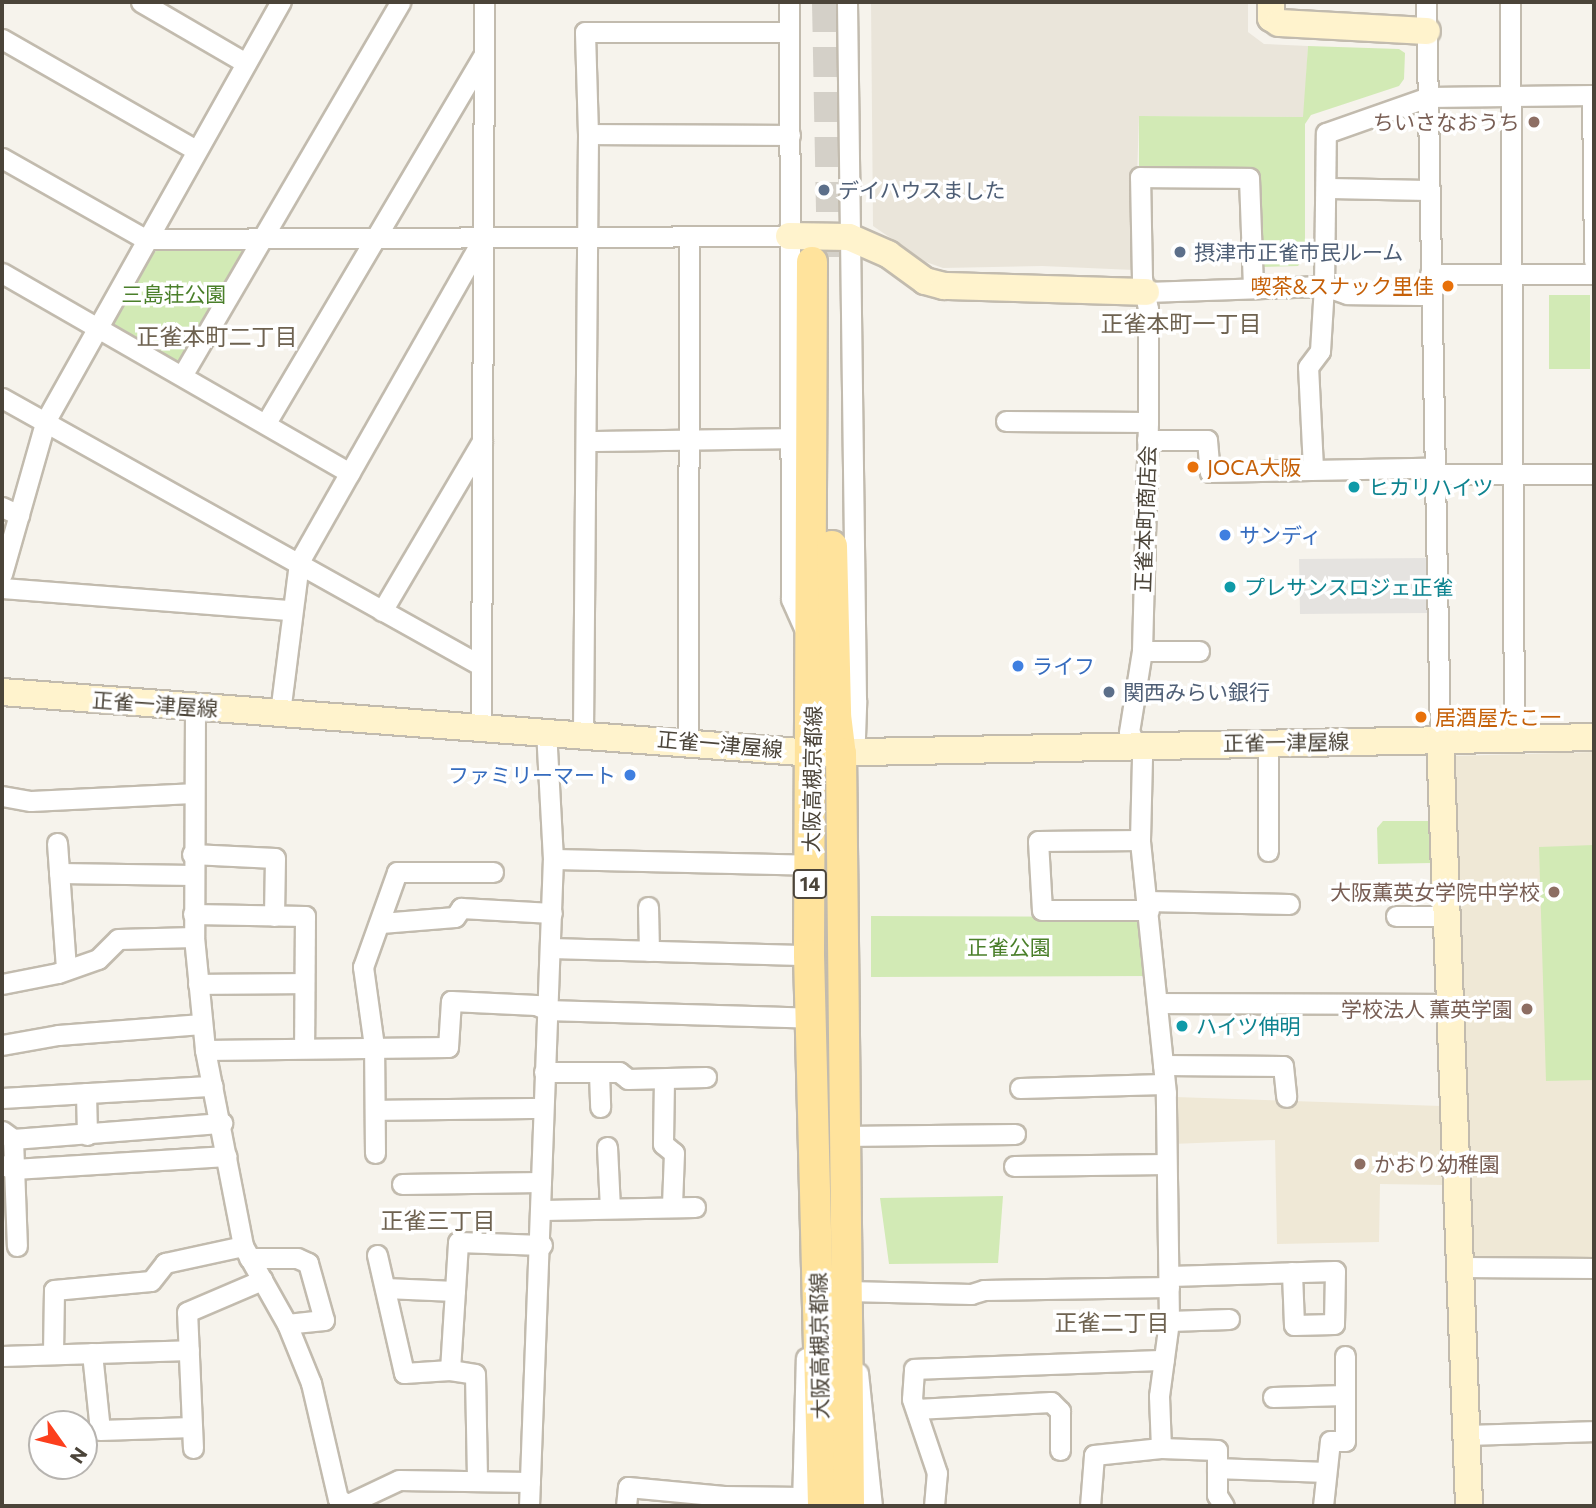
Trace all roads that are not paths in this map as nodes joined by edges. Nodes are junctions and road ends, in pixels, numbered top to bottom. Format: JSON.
{"nodes":[{"id":1,"x":141,"y":2,"type":"edge"},
{"id":2,"x":281,"y":2,"type":"edge"},
{"id":3,"x":400,"y":2,"type":"edge"},
{"id":4,"x":484,"y":2,"type":"edge"},
{"id":5,"x":789,"y":2,"type":"edge"},
{"id":6,"x":847,"y":2,"type":"edge"},
{"id":7,"x":1271,"y":2,"type":"edge"},
{"id":8,"x":1426,"y":2,"type":"edge"},
{"id":9,"x":1510,"y":2,"type":"edge"},
{"id":10,"x":1427,"y":30,"type":"junction"},
{"id":11,"x":789,"y":32,"type":"junction"},
{"id":12,"x":2,"y":39,"type":"edge"},
{"id":13,"x":483,"y":55,"type":"junction"},
{"id":14,"x":246,"y":63,"type":"junction"},
{"id":15,"x":1593,"y":95,"type":"edge"},
{"id":16,"x":1510,"y":96,"type":"junction"},
{"id":17,"x":1428,"y":97,"type":"junction"},
{"id":18,"x":588,"y":134,"type":"junction"},
{"id":19,"x":790,"y":135,"type":"junction"},
{"id":20,"x":197,"y":150,"type":"junction"},
{"id":21,"x":2,"y":158,"type":"edge"},
{"id":22,"x":1327,"y":188,"type":"junction"},
{"id":23,"x":1430,"y":190,"type":"junction"},
{"id":24,"x":789,"y":236,"type":"junction"},
{"id":25,"x":374,"y":237,"type":"junction"},
{"id":26,"x":483,"y":237,"type":"junction"},
{"id":27,"x":585,"y":237,"type":"junction"},
{"id":28,"x":689,"y":237,"type":"junction"},
{"id":29,"x":849,"y":237,"type":"junction"},
{"id":30,"x":259,"y":238,"type":"junction"},
{"id":31,"x":145,"y":239,"type":"junction"},
{"id":32,"x":1594,"y":261,"type":"edge"},
{"id":33,"x":2,"y":273,"type":"edge"},
{"id":34,"x":1430,"y":274,"type":"junction"},
{"id":35,"x":1594,"y":274,"type":"edge"},
{"id":36,"x":1511,"y":275,"type":"junction"},
{"id":37,"x":1324,"y":286,"type":"junction"},
{"id":38,"x":1253,"y":288,"type":"junction"},
{"id":39,"x":1146,"y":292,"type":"junction"},
{"id":40,"x":1431,"y":295,"type":"junction"},
{"id":41,"x":96,"y":327,"type":"junction"},
{"id":42,"x":183,"y":373,"type":"junction"},
{"id":43,"x":2,"y":398,"type":"edge"},
{"id":44,"x":46,"y":420,"type":"junction"},
{"id":45,"x":1006,"y":421,"type":"dead end"},
{"id":46,"x":266,"y":423,"type":"junction"},
{"id":47,"x":1148,"y":431,"type":"junction"},
{"id":48,"x":792,"y":438,"type":"junction"},
{"id":49,"x":690,"y":439,"type":"junction"},
{"id":50,"x":483,"y":440,"type":"junction"},
{"id":51,"x":587,"y":441,"type":"junction"},
{"id":52,"x":1313,"y":468,"type":"junction"},
{"id":53,"x":1435,"y":471,"type":"junction"},
{"id":54,"x":350,"y":474,"type":"junction"},
{"id":55,"x":1594,"y":474,"type":"edge"},
{"id":56,"x":1513,"y":475,"type":"junction"},
{"id":57,"x":10,"y":511,"type":"edge"},
{"id":58,"x":299,"y":562,"type":"junction"},
{"id":59,"x":2,"y":574,"type":"edge"},
{"id":60,"x":2,"y":588,"type":"edge"},
{"id":61,"x":291,"y":610,"type":"junction"},
{"id":62,"x":382,"y":611,"type":"junction"},
{"id":63,"x":812,"y":647,"type":"junction"},
{"id":64,"x":1142,"y":651,"type":"junction"},
{"id":65,"x":1199,"y":651,"type":"dead end"},
{"id":66,"x":480,"y":665,"type":"junction"},
{"id":67,"x":2,"y":692,"type":"edge"},
{"id":68,"x":195,"y":707,"type":"junction"},
{"id":69,"x":280,"y":713,"type":"junction"},
{"id":70,"x":481,"y":726,"type":"junction"},
{"id":71,"x":546,"y":730,"type":"junction"},
{"id":72,"x":583,"y":732,"type":"junction"},
{"id":73,"x":1514,"y":737,"type":"junction"},
{"id":74,"x":1594,"y":737,"type":"edge"},
{"id":75,"x":1440,"y":739,"type":"junction"},
{"id":76,"x":688,"y":740,"type":"junction"},
{"id":77,"x":1268,"y":742,"type":"junction"},
{"id":78,"x":1136,"y":744,"type":"junction"},
{"id":79,"x":827,"y":753,"type":"junction"},
{"id":80,"x":192,"y":793,"type":"junction"},
{"id":81,"x":2,"y":796,"type":"edge"},
{"id":82,"x":1140,"y":840,"type":"junction"},
{"id":83,"x":57,"y":843,"type":"dead end"},
{"id":84,"x":1268,"y":851,"type":"dead end"},
{"id":85,"x":192,"y":854,"type":"junction"},
{"id":86,"x":553,"y":859,"type":"junction"},
{"id":87,"x":811,"y":866,"type":"junction"},
{"id":88,"x":493,"y":872,"type":"dead end"},
{"id":89,"x":59,"y":873,"type":"junction"},
{"id":90,"x":193,"y":875,"type":"junction"},
{"id":91,"x":1289,"y":904,"type":"dead end"},
{"id":92,"x":1148,"y":906,"type":"junction"},
{"id":93,"x":648,"y":907,"type":"dead end"},
{"id":94,"x":552,"y":912,"type":"junction"},
{"id":95,"x":193,"y":914,"type":"junction"},
{"id":96,"x":274,"y":916,"type":"junction"},
{"id":97,"x":1396,"y":916,"type":"dead end"},
{"id":98,"x":1446,"y":916,"type":"junction"},
{"id":99,"x":381,"y":923,"type":"junction"},
{"id":100,"x":194,"y":937,"type":"junction"},
{"id":101,"x":551,"y":948,"type":"junction"},
{"id":102,"x":649,"y":951,"type":"junction"},
{"id":103,"x":809,"y":955,"type":"junction"},
{"id":104,"x":66,"y":968,"type":"junction"},
{"id":105,"x":304,"y":983,"type":"junction"},
{"id":106,"x":2,"y":984,"type":"edge"},
{"id":107,"x":198,"y":984,"type":"junction"},
{"id":108,"x":1158,"y":1003,"type":"junction"},
{"id":109,"x":1449,"y":1004,"type":"junction"},
{"id":110,"x":547,"y":1010,"type":"junction"},
{"id":111,"x":811,"y":1018,"type":"junction"},
{"id":112,"x":202,"y":1024,"type":"junction"},
{"id":113,"x":2,"y":1045,"type":"edge"},
{"id":114,"x":374,"y":1046,"type":"junction"},
{"id":115,"x":304,"y":1048,"type":"junction"},
{"id":116,"x":205,"y":1050,"type":"junction"},
{"id":117,"x":544,"y":1072,"type":"junction"},
{"id":118,"x":599,"y":1073,"type":"junction"},
{"id":119,"x":1163,"y":1075,"type":"junction"},
{"id":120,"x":706,"y":1077,"type":"dead end"},
{"id":121,"x":664,"y":1079,"type":"junction"},
{"id":122,"x":213,"y":1086,"type":"junction"},
{"id":123,"x":1020,"y":1088,"type":"dead end"},
{"id":124,"x":86,"y":1093,"type":"junction"},
{"id":125,"x":1286,"y":1097,"type":"dead end"},
{"id":126,"x":2,"y":1098,"type":"edge"},
{"id":127,"x":600,"y":1107,"type":"dead end"},
{"id":128,"x":542,"y":1108,"type":"junction"},
{"id":129,"x":375,"y":1110,"type":"junction"},
{"id":130,"x":222,"y":1123,"type":"junction"},
{"id":131,"x":1015,"y":1134,"type":"dead end"},
{"id":132,"x":7,"y":1135,"type":"edge"},
{"id":133,"x":87,"y":1135,"type":"junction"},
{"id":134,"x":843,"y":1136,"type":"junction"},
{"id":135,"x":607,"y":1147,"type":"dead end"},
{"id":136,"x":375,"y":1153,"type":"dead end"},
{"id":137,"x":228,"y":1156,"type":"junction"},
{"id":138,"x":1166,"y":1164,"type":"junction"},
{"id":139,"x":1014,"y":1166,"type":"dead end"},
{"id":140,"x":8,"y":1167,"type":"edge"},
{"id":141,"x":541,"y":1182,"type":"junction"},
{"id":142,"x":402,"y":1184,"type":"dead end"},
{"id":143,"x":672,"y":1206,"type":"junction"},
{"id":144,"x":695,"y":1207,"type":"dead end"},
{"id":145,"x":610,"y":1208,"type":"junction"},
{"id":146,"x":543,"y":1210,"type":"junction"},
{"id":147,"x":11,"y":1237,"type":"edge"},
{"id":148,"x":542,"y":1245,"type":"junction"},
{"id":149,"x":246,"y":1252,"type":"junction"},
{"id":150,"x":377,"y":1255,"type":"dead end"},
{"id":151,"x":1461,"y":1267,"type":"junction"},
{"id":152,"x":1594,"y":1268,"type":"edge"},
{"id":153,"x":1292,"y":1272,"type":"dead end"},
{"id":154,"x":262,"y":1280,"type":"junction"},
{"id":155,"x":1169,"y":1281,"type":"junction"},
{"id":156,"x":385,"y":1288,"type":"junction"},
{"id":157,"x":455,"y":1291,"type":"junction"},
{"id":158,"x":848,"y":1292,"type":"junction"},
{"id":159,"x":1229,"y":1319,"type":"dead end"},
{"id":160,"x":1170,"y":1321,"type":"junction"},
{"id":161,"x":287,"y":1324,"type":"junction"},
{"id":162,"x":848,"y":1324,"type":"junction"},
{"id":163,"x":189,"y":1350,"type":"junction"},
{"id":164,"x":92,"y":1353,"type":"junction"},
{"id":165,"x":53,"y":1354,"type":"junction"},
{"id":166,"x":2,"y":1356,"type":"edge"},
{"id":167,"x":1345,"y":1356,"type":"dead end"},
{"id":168,"x":1164,"y":1360,"type":"junction"},
{"id":169,"x":450,"y":1370,"type":"junction"},
{"id":170,"x":1345,"y":1395,"type":"junction"},
{"id":171,"x":1273,"y":1397,"type":"dead end"},
{"id":172,"x":916,"y":1409,"type":"junction"},
{"id":173,"x":192,"y":1427,"type":"junction"},
{"id":174,"x":1594,"y":1431,"type":"edge"},
{"id":175,"x":1468,"y":1435,"type":"junction"},
{"id":176,"x":193,"y":1448,"type":"dead end"},
{"id":177,"x":1161,"y":1448,"type":"junction"},
{"id":178,"x":1060,"y":1450,"type":"dead end"},
{"id":179,"x":1217,"y":1468,"type":"junction"},
{"id":180,"x":1324,"y":1472,"type":"junction"},
{"id":181,"x":477,"y":1479,"type":"junction"},
{"id":182,"x":530,"y":1482,"type":"junction"},
{"id":183,"x":809,"y":1503,"type":"edge"},
{"id":184,"x":350,"y":1505,"type":"edge"},
{"id":185,"x":529,"y":1506,"type":"edge"},
{"id":186,"x":626,"y":1506,"type":"edge"},
{"id":187,"x":849,"y":1506,"type":"edge"},
{"id":188,"x":872,"y":1506,"type":"edge"},
{"id":189,"x":934,"y":1506,"type":"edge"},
{"id":190,"x":1090,"y":1506,"type":"edge"},
{"id":191,"x":1224,"y":1506,"type":"edge"},
{"id":192,"x":1323,"y":1506,"type":"edge"},
{"id":193,"x":1469,"y":1506,"type":"edge"}],
"edges":[{"from":1,"to":14,"type":"street"},
{"from":2,"to":14,"type":"street"},
{"from":3,"to":30,"type":"street"},
{"from":4,"to":13,"type":"street"},
{"from":5,"to":11,"type":"street"},
{"from":6,"to":29,"type":"street"},
{"from":7,"to":10,"type":"main road"},
{"from":8,"to":10,"type":"street"},
{"from":9,"to":16,"type":"street"},
{"from":10,"to":17,"type":"street"},
{"from":11,"to":18,"type":"street"},
{"from":11,"to":19,"type":"street"},
{"from":12,"to":20,"type":"street"},
{"from":13,"to":25,"type":"street"},
{"from":13,"to":26,"type":"street"},
{"from":14,"to":20,"type":"street"},
{"from":15,"to":16,"type":"street"},
{"from":15,"to":32,"type":"street"},
{"from":16,"to":17,"type":"street"},
{"from":16,"to":36,"type":"street"},
{"from":17,"to":22,"type":"street"},
{"from":17,"to":23,"type":"street"},
{"from":18,"to":19,"type":"street"},
{"from":18,"to":27,"type":"street"},
{"from":19,"to":24,"type":"street"},
{"from":20,"to":31,"type":"street"},
{"from":21,"to":31,"type":"street"},
{"from":22,"to":23,"type":"street"},
{"from":22,"to":37,"type":"street"},
{"from":23,"to":34,"type":"street"},
{"from":24,"to":28,"type":"street"},
{"from":24,"to":29,"type":"main road"},
{"from":24,"to":48,"type":"street"},
{"from":25,"to":26,"type":"street"},
{"from":25,"to":30,"type":"street"},
{"from":25,"to":46,"type":"street"},
{"from":26,"to":27,"type":"street"},
{"from":26,"to":50,"type":"street"},
{"from":26,"to":54,"type":"street"},
{"from":27,"to":28,"type":"street"},
{"from":27,"to":51,"type":"street"},
{"from":28,"to":49,"type":"street"},
{"from":29,"to":39,"type":"main road"},
{"from":29,"to":79,"type":"street"},
{"from":30,"to":31,"type":"street"},
{"from":30,"to":42,"type":"street"},
{"from":31,"to":41,"type":"street"},
{"from":33,"to":41,"type":"street"},
{"from":34,"to":36,"type":"street"},
{"from":34,"to":40,"type":"street"},
{"from":35,"to":36,"type":"street"},
{"from":36,"to":56,"type":"street"},
{"from":37,"to":38,"type":"street"},
{"from":37,"to":40,"type":"street"},
{"from":37,"to":52,"type":"street"},
{"from":38,"to":39,"type":"street"},
{"from":38,"to":39,"type":"street","name":"正雀本町商店会"},
{"from":39,"to":47,"type":"street","name":"正雀本町商店会"},
{"from":40,"to":53,"type":"street"},
{"from":41,"to":42,"type":"street"},
{"from":41,"to":44,"type":"street"},
{"from":42,"to":46,"type":"street"},
{"from":43,"to":44,"type":"street"},
{"from":44,"to":57,"type":"street"},
{"from":44,"to":58,"type":"street"},
{"from":45,"to":47,"type":"street"},
{"from":46,"to":54,"type":"street"},
{"from":47,"to":52,"type":"street"},
{"from":47,"to":64,"type":"street","name":"正雀本町商店会"},
{"from":48,"to":49,"type":"street"},
{"from":48,"to":63,"type":"street"},
{"from":49,"to":51,"type":"street"},
{"from":49,"to":76,"type":"street"},
{"from":50,"to":62,"type":"street"},
{"from":50,"to":66,"type":"street"},
{"from":51,"to":72,"type":"street"},
{"from":52,"to":53,"type":"street"},
{"from":53,"to":56,"type":"street"},
{"from":53,"to":75,"type":"street"},
{"from":54,"to":58,"type":"street"},
{"from":55,"to":56,"type":"street"},
{"from":56,"to":73,"type":"street"},
{"from":57,"to":59,"type":"street"},
{"from":58,"to":61,"type":"street"},
{"from":58,"to":62,"type":"street"},
{"from":60,"to":61,"type":"street"},
{"from":61,"to":69,"type":"street"},
{"from":62,"to":66,"type":"street"},
{"from":63,"to":79,"type":"main road","name":"大阪高槻京都線","number":"14"},
{"from":63,"to":79,"type":"main road","name":"大阪高槻京都線","number":"14"},
{"from":64,"to":65,"type":"street"},
{"from":64,"to":78,"type":"street","name":"正雀本町商店会"},
{"from":66,"to":70,"type":"street"},
{"from":67,"to":68,"type":"main road","name":"正雀一津屋線"},
{"from":68,"to":69,"type":"main road","name":"正雀一津屋線"},
{"from":68,"to":80,"type":"street"},
{"from":69,"to":70,"type":"main road","name":"正雀一津屋線"},
{"from":70,"to":71,"type":"main road","name":"正雀一津屋線"},
{"from":71,"to":72,"type":"main road","name":"正雀一津屋線"},
{"from":71,"to":86,"type":"street"},
{"from":72,"to":76,"type":"main road","name":"正雀一津屋線"},
{"from":73,"to":74,"type":"main road","name":"正雀一津屋線"},
{"from":73,"to":75,"type":"main road","name":"正雀一津屋線"},
{"from":75,"to":77,"type":"main road","name":"正雀一津屋線"},
{"from":75,"to":98,"type":"main road"},
{"from":76,"to":79,"type":"main road","name":"正雀一津屋線"},
{"from":77,"to":78,"type":"main road","name":"正雀一津屋線"},
{"from":77,"to":84,"type":"street"},
{"from":78,"to":79,"type":"main road","name":"正雀一津屋線"},
{"from":78,"to":82,"type":"street","name":"正雀本町商店会"},
{"from":79,"to":87,"type":"main road","name":"大阪高槻京都線","number":"14"},
{"from":79,"to":134,"type":"main road","name":"大阪高槻京都線","number":"14"},
{"from":80,"to":81,"type":"street"},
{"from":80,"to":85,"type":"street"},
{"from":82,"to":92,"type":"street","name":"正雀本町商店会"},
{"from":82,"to":92,"type":"street"},
{"from":83,"to":89,"type":"street"},
{"from":85,"to":90,"type":"street"},
{"from":85,"to":96,"type":"street"},
{"from":86,"to":87,"type":"street"},
{"from":86,"to":94,"type":"street"},
{"from":87,"to":103,"type":"main road","name":"大阪高槻京都線","number":"14"},
{"from":88,"to":99,"type":"street"},
{"from":89,"to":90,"type":"street"},
{"from":89,"to":104,"type":"street"},
{"from":90,"to":95,"type":"street"},
{"from":91,"to":92,"type":"street"},
{"from":92,"to":108,"type":"street","name":"正雀本町商店会"},
{"from":93,"to":102,"type":"street"},
{"from":94,"to":99,"type":"street"},
{"from":94,"to":101,"type":"street"},
{"from":95,"to":96,"type":"street"},
{"from":95,"to":100,"type":"street"},
{"from":96,"to":105,"type":"street"},
{"from":97,"to":98,"type":"street"},
{"from":98,"to":109,"type":"main road"},
{"from":99,"to":114,"type":"street"},
{"from":100,"to":104,"type":"street"},
{"from":100,"to":107,"type":"street"},
{"from":101,"to":102,"type":"street"},
{"from":101,"to":110,"type":"street"},
{"from":102,"to":103,"type":"street"},
{"from":103,"to":111,"type":"main road","name":"大阪高槻京都線","number":"14"},
{"from":104,"to":106,"type":"street"},
{"from":105,"to":107,"type":"street"},
{"from":105,"to":115,"type":"street"},
{"from":107,"to":112,"type":"street"},
{"from":108,"to":109,"type":"street"},
{"from":108,"to":119,"type":"street","name":"正雀本町商店会"},
{"from":109,"to":151,"type":"main road"},
{"from":110,"to":111,"type":"street"},
{"from":110,"to":114,"type":"street"},
{"from":110,"to":117,"type":"street"},
{"from":111,"to":183,"type":"main road","name":"大阪高槻京都線","number":"14"},
{"from":112,"to":113,"type":"street"},
{"from":112,"to":116,"type":"street"},
{"from":114,"to":115,"type":"street"},
{"from":114,"to":129,"type":"street"},
{"from":115,"to":116,"type":"street"},
{"from":116,"to":122,"type":"street"},
{"from":117,"to":118,"type":"street"},
{"from":117,"to":128,"type":"street"},
{"from":118,"to":121,"type":"street"},
{"from":118,"to":127,"type":"street"},
{"from":119,"to":123,"type":"street"},
{"from":119,"to":125,"type":"street"},
{"from":119,"to":138,"type":"street","name":"正雀本町商店会"},
{"from":120,"to":121,"type":"street"},
{"from":121,"to":143,"type":"street"},
{"from":122,"to":124,"type":"street"},
{"from":122,"to":130,"type":"street"},
{"from":124,"to":126,"type":"street"},
{"from":124,"to":133,"type":"street"},
{"from":128,"to":129,"type":"street"},
{"from":128,"to":141,"type":"street"},
{"from":129,"to":136,"type":"street"},
{"from":130,"to":133,"type":"street"},
{"from":130,"to":137,"type":"street"},
{"from":131,"to":134,"type":"street"},
{"from":132,"to":133,"type":"street"},
{"from":132,"to":140,"type":"street"},
{"from":134,"to":158,"type":"main road","name":"大阪高槻京都線","number":"14"},
{"from":135,"to":145,"type":"street"},
{"from":137,"to":140,"type":"street"},
{"from":137,"to":149,"type":"street"},
{"from":138,"to":139,"type":"street"},
{"from":138,"to":155,"type":"street","name":"正雀本町商店会"},
{"from":140,"to":147,"type":"street"},
{"from":141,"to":142,"type":"street"},
{"from":141,"to":146,"type":"street"},
{"from":143,"to":144,"type":"street"},
{"from":143,"to":145,"type":"street"},
{"from":145,"to":146,"type":"street"},
{"from":146,"to":148,"type":"street"},
{"from":148,"to":157,"type":"street"},
{"from":148,"to":182,"type":"street"},
{"from":149,"to":154,"type":"street"},
{"from":149,"to":161,"type":"street"},
{"from":149,"to":165,"type":"street"},
{"from":150,"to":156,"type":"street"},
{"from":151,"to":152,"type":"street"},
{"from":151,"to":175,"type":"main road"},
{"from":153,"to":155,"type":"street"},
{"from":154,"to":161,"type":"street"},
{"from":154,"to":163,"type":"street"},
{"from":155,"to":158,"type":"street"},
{"from":155,"to":160,"type":"street","name":"正雀本町商店会"},
{"from":156,"to":157,"type":"street"},
{"from":156,"to":169,"type":"street"},
{"from":157,"to":169,"type":"street"},
{"from":158,"to":162,"type":"main road","name":"大阪高槻京都線","number":"14"},
{"from":159,"to":160,"type":"street"},
{"from":160,"to":168,"type":"street","name":"正雀本町商店会"},
{"from":161,"to":184,"type":"street"},
{"from":162,"to":187,"type":"main road","name":"大阪高槻京都線","number":"14"},
{"from":162,"to":188,"type":"street"},
{"from":163,"to":164,"type":"street"},
{"from":163,"to":173,"type":"street"},
{"from":164,"to":165,"type":"street"},
{"from":164,"to":173,"type":"street"},
{"from":165,"to":166,"type":"street"},
{"from":167,"to":170,"type":"street"},
{"from":168,"to":172,"type":"street"},
{"from":168,"to":177,"type":"street","name":"正雀本町商店会"},
{"from":169,"to":181,"type":"street"},
{"from":170,"to":171,"type":"street"},
{"from":170,"to":180,"type":"street"},
{"from":172,"to":178,"type":"street"},
{"from":172,"to":189,"type":"street"},
{"from":173,"to":176,"type":"street"},
{"from":174,"to":175,"type":"street"},
{"from":175,"to":193,"type":"main road"},
{"from":177,"to":179,"type":"street"},
{"from":177,"to":190,"type":"street"},
{"from":179,"to":180,"type":"street"},
{"from":179,"to":191,"type":"street"},
{"from":180,"to":192,"type":"street"},
{"from":181,"to":182,"type":"street"},
{"from":181,"to":184,"type":"street"},
{"from":182,"to":185,"type":"street"},
{"from":183,"to":186,"type":"street"}]}
